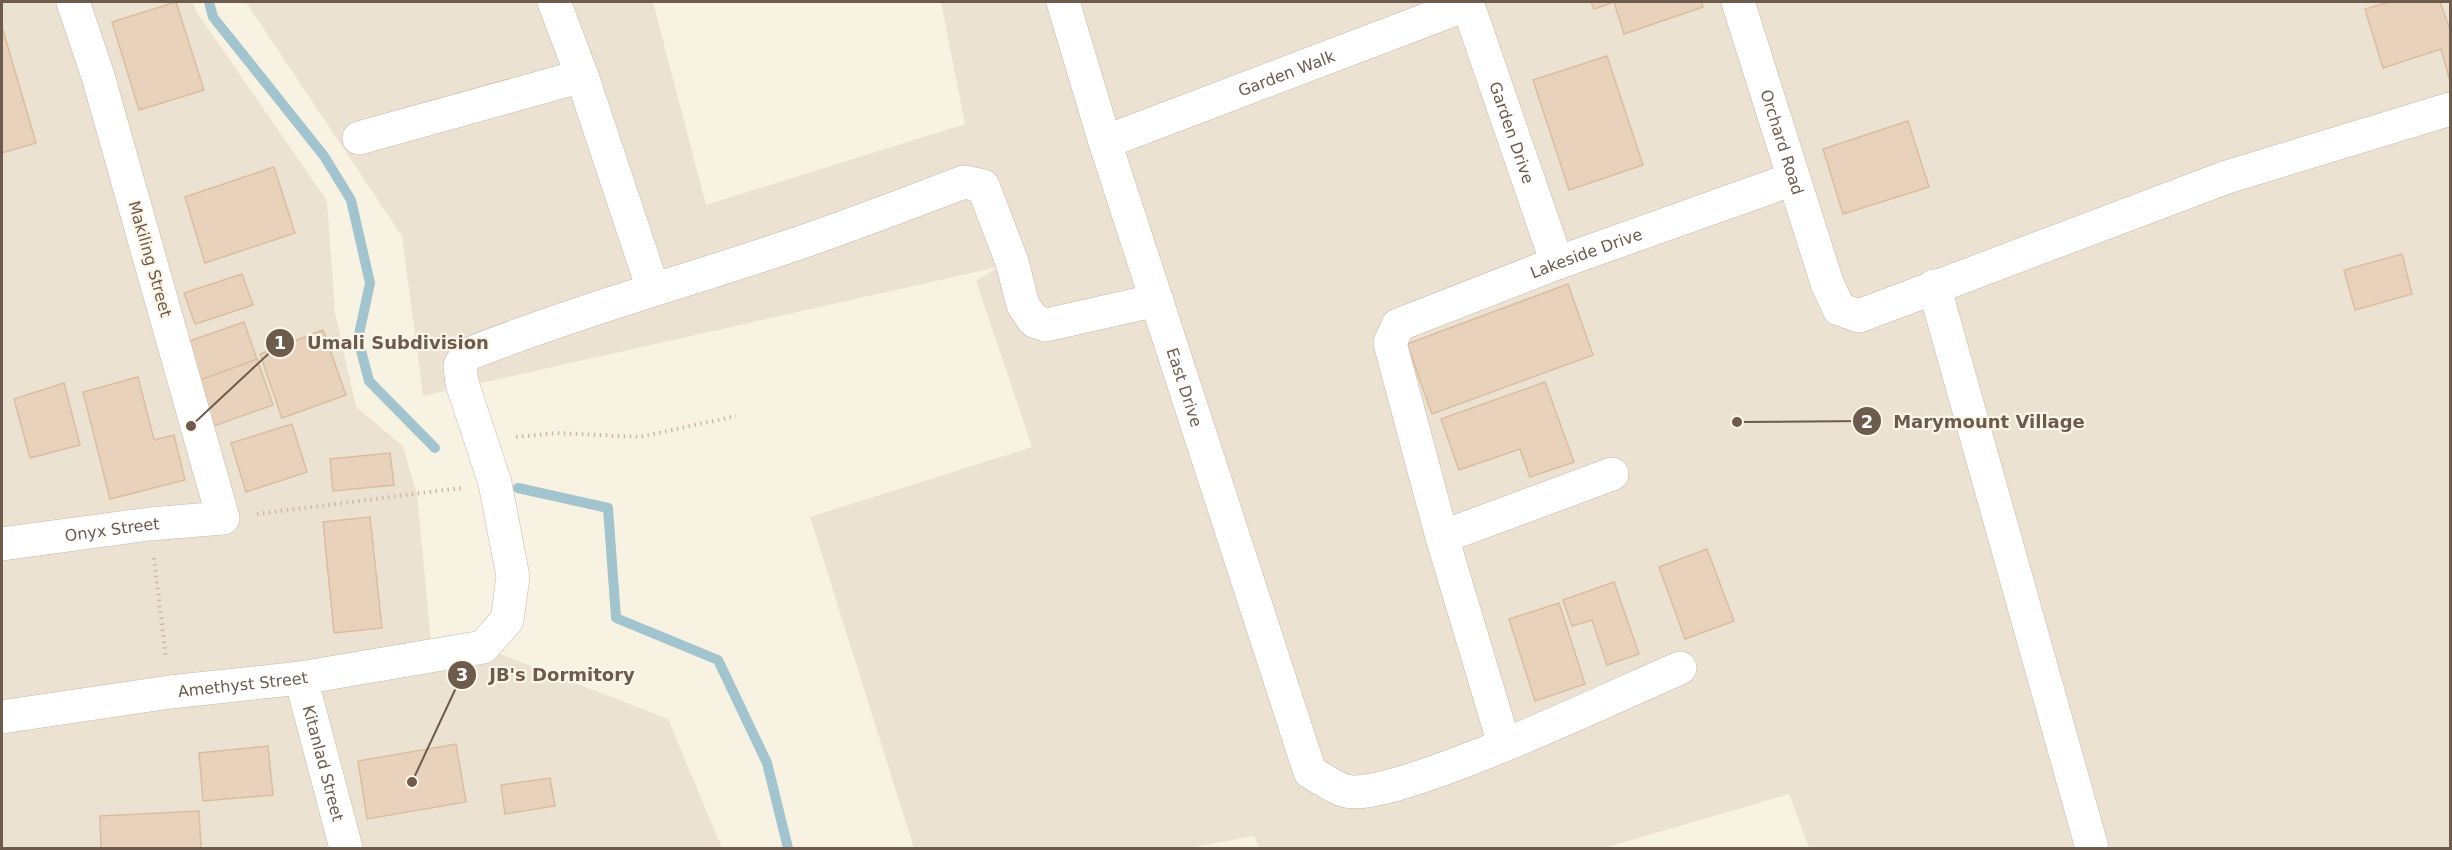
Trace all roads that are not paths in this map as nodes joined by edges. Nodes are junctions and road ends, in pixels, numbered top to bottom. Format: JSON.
{"nodes":[{"id":1,"x":73,"y":2,"type":"edge"},
{"id":2,"x":554,"y":2,"type":"edge"},
{"id":3,"x":1063,"y":2,"type":"edge"},
{"id":4,"x":1738,"y":2,"type":"edge"},
{"id":5,"x":1467,"y":3,"type":"edge"},
{"id":6,"x":582,"y":76,"type":"junction"},
{"id":7,"x":2451,"y":109,"type":"edge"},
{"id":8,"x":359,"y":138,"type":"dead end"},
{"id":9,"x":1105,"y":142,"type":"junction"},
{"id":10,"x":1793,"y":179,"type":"junction"},
{"id":11,"x":1557,"y":263,"type":"junction"},
{"id":12,"x":1934,"y":286,"type":"junction"},
{"id":13,"x":653,"y":289,"type":"junction"},
{"id":14,"x":1157,"y":300,"type":"junction"},
{"id":15,"x":1612,"y":474,"type":"dead end"},
{"id":16,"x":224,"y":518,"type":"joint"},
{"id":17,"x":1442,"y":537,"type":"junction"},
{"id":18,"x":2,"y":544,"type":"edge"},
{"id":19,"x":1680,"y":668,"type":"dead end"},
{"id":20,"x":301,"y":678,"type":"junction"},
{"id":21,"x":2,"y":717,"type":"edge"},
{"id":22,"x":1504,"y":744,"type":"junction"},
{"id":23,"x":346,"y":849,"type":"edge"},
{"id":24,"x":2092,"y":849,"type":"edge"}],
"edges":[{"from":1,"to":16,"type":"street","name":"Makiling Street"},
{"from":2,"to":6,"type":"street"},
{"from":3,"to":9,"type":"street","name":"East Drive"},
{"from":4,"to":10,"type":"street","name":"Orchard Road"},
{"from":5,"to":9,"type":"street","name":"Garden Walk"},
{"from":5,"to":11,"type":"street","name":"Garden Drive"},
{"from":6,"to":8,"type":"street"},
{"from":6,"to":13,"type":"street"},
{"from":7,"to":12,"type":"street","name":"Orchard Road"},
{"from":9,"to":14,"type":"street","name":"East Drive"},
{"from":10,"to":11,"type":"street","name":"Lakeside Drive"},
{"from":10,"to":12,"type":"street","name":"Orchard Road"},
{"from":11,"to":17,"type":"street","name":"Lakeside Drive"},
{"from":12,"to":24,"type":"street"},
{"from":13,"to":14,"type":"street"},
{"from":13,"to":20,"type":"street","name":"Amethyst Street"},
{"from":14,"to":22,"type":"street","name":"East Drive"},
{"from":15,"to":17,"type":"street"},
{"from":16,"to":18,"type":"street","name":"Onyx Street"},
{"from":17,"to":22,"type":"street"},
{"from":19,"to":22,"type":"street"},
{"from":20,"to":21,"type":"street","name":"Amethyst Street"},
{"from":20,"to":23,"type":"street","name":"Kitanlad Street"}]}
